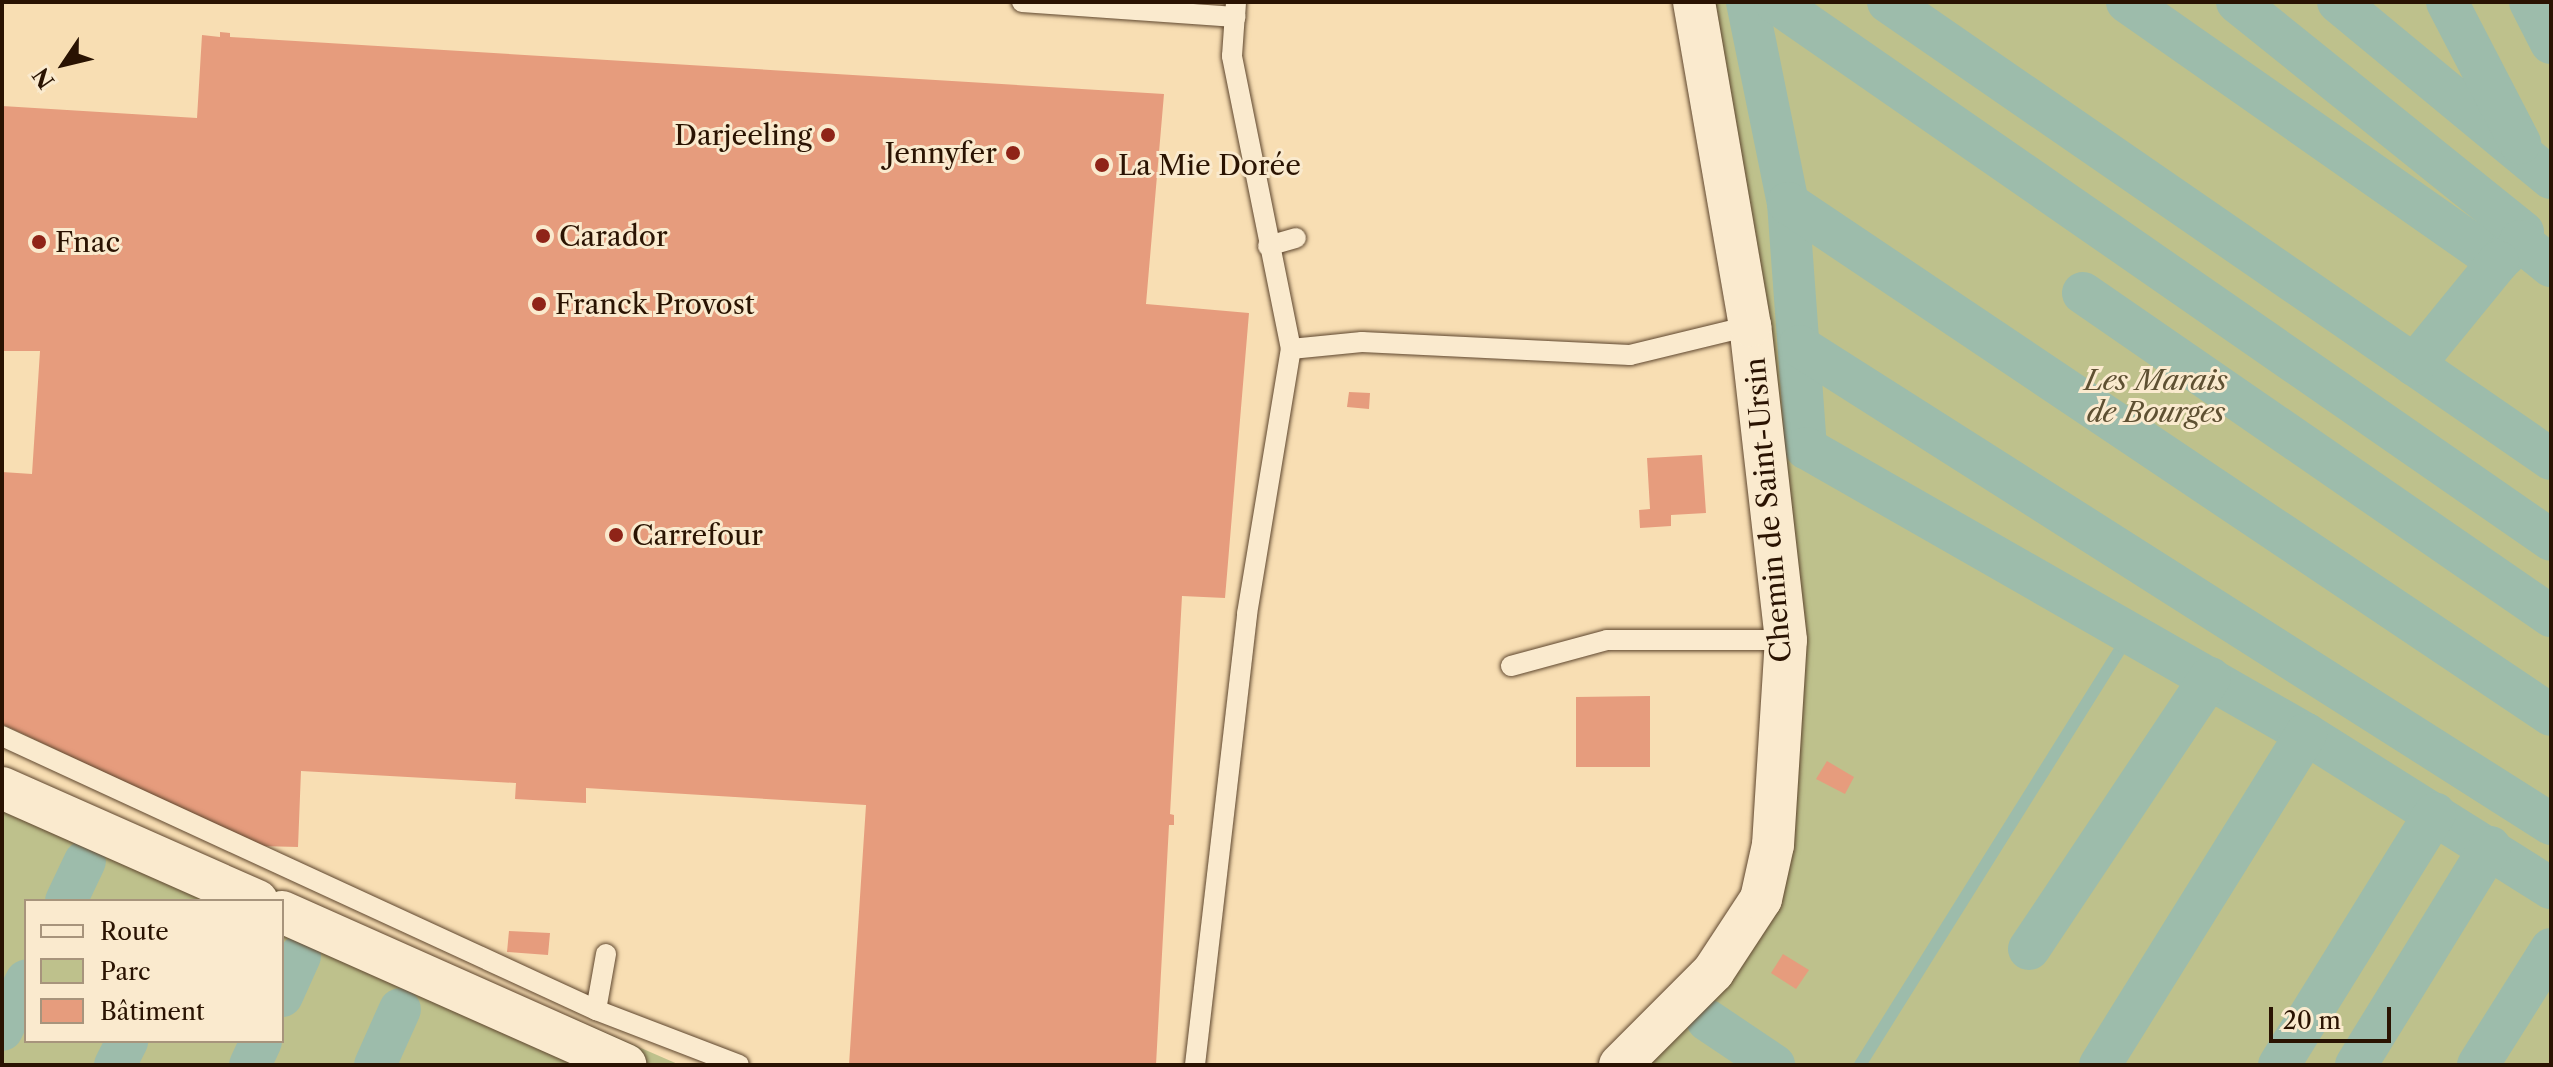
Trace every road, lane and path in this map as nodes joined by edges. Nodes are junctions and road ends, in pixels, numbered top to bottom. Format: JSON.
{"nodes":[{"id":1,"x":1022,"y":2,"type":"edge"},
{"id":2,"x":1694,"y":2,"type":"edge"},
{"id":3,"x":1236,"y":10,"type":"edge"},
{"id":4,"x":1296,"y":238,"type":"dead end"},
{"id":5,"x":1268,"y":246,"type":"junction"},
{"id":6,"x":1750,"y":326,"type":"junction"},
{"id":7,"x":1291,"y":349,"type":"junction"},
{"id":8,"x":1786,"y":640,"type":"junction"},
{"id":9,"x":1511,"y":666,"type":"dead end"},
{"id":10,"x":2,"y":736,"type":"edge"},
{"id":11,"x":2,"y":788,"type":"edge"},
{"id":12,"x":252,"y":899,"type":"edge"},
{"id":13,"x":284,"y":913,"type":"edge"},
{"id":14,"x":606,"y":954,"type":"dead end"},
{"id":15,"x":596,"y":1010,"type":"junction"},
{"id":16,"x":626,"y":1065,"type":"edge"},
{"id":17,"x":739,"y":1065,"type":"edge"},
{"id":18,"x":1195,"y":1065,"type":"edge"},
{"id":19,"x":1620,"y":1065,"type":"edge"}],
"edges":[{"from":1,"to":3,"type":"lane"},
{"from":2,"to":6,"type":"street","name":"Chemin de Saint-Ursin"},
{"from":3,"to":5,"type":"lane"},
{"from":4,"to":5,"type":"lane"},
{"from":5,"to":7,"type":"lane"},
{"from":6,"to":7,"type":"lane"},
{"from":6,"to":8,"type":"street","name":"Chemin de Saint-Ursin"},
{"from":7,"to":18,"type":"lane"},
{"from":8,"to":9,"type":"lane"},
{"from":8,"to":19,"type":"street","name":"Chemin de Saint-Ursin"},
{"from":10,"to":15,"type":"lane"},
{"from":11,"to":12,"type":"street"},
{"from":13,"to":16,"type":"street"},
{"from":14,"to":15,"type":"lane"},
{"from":15,"to":17,"type":"lane"}]}
